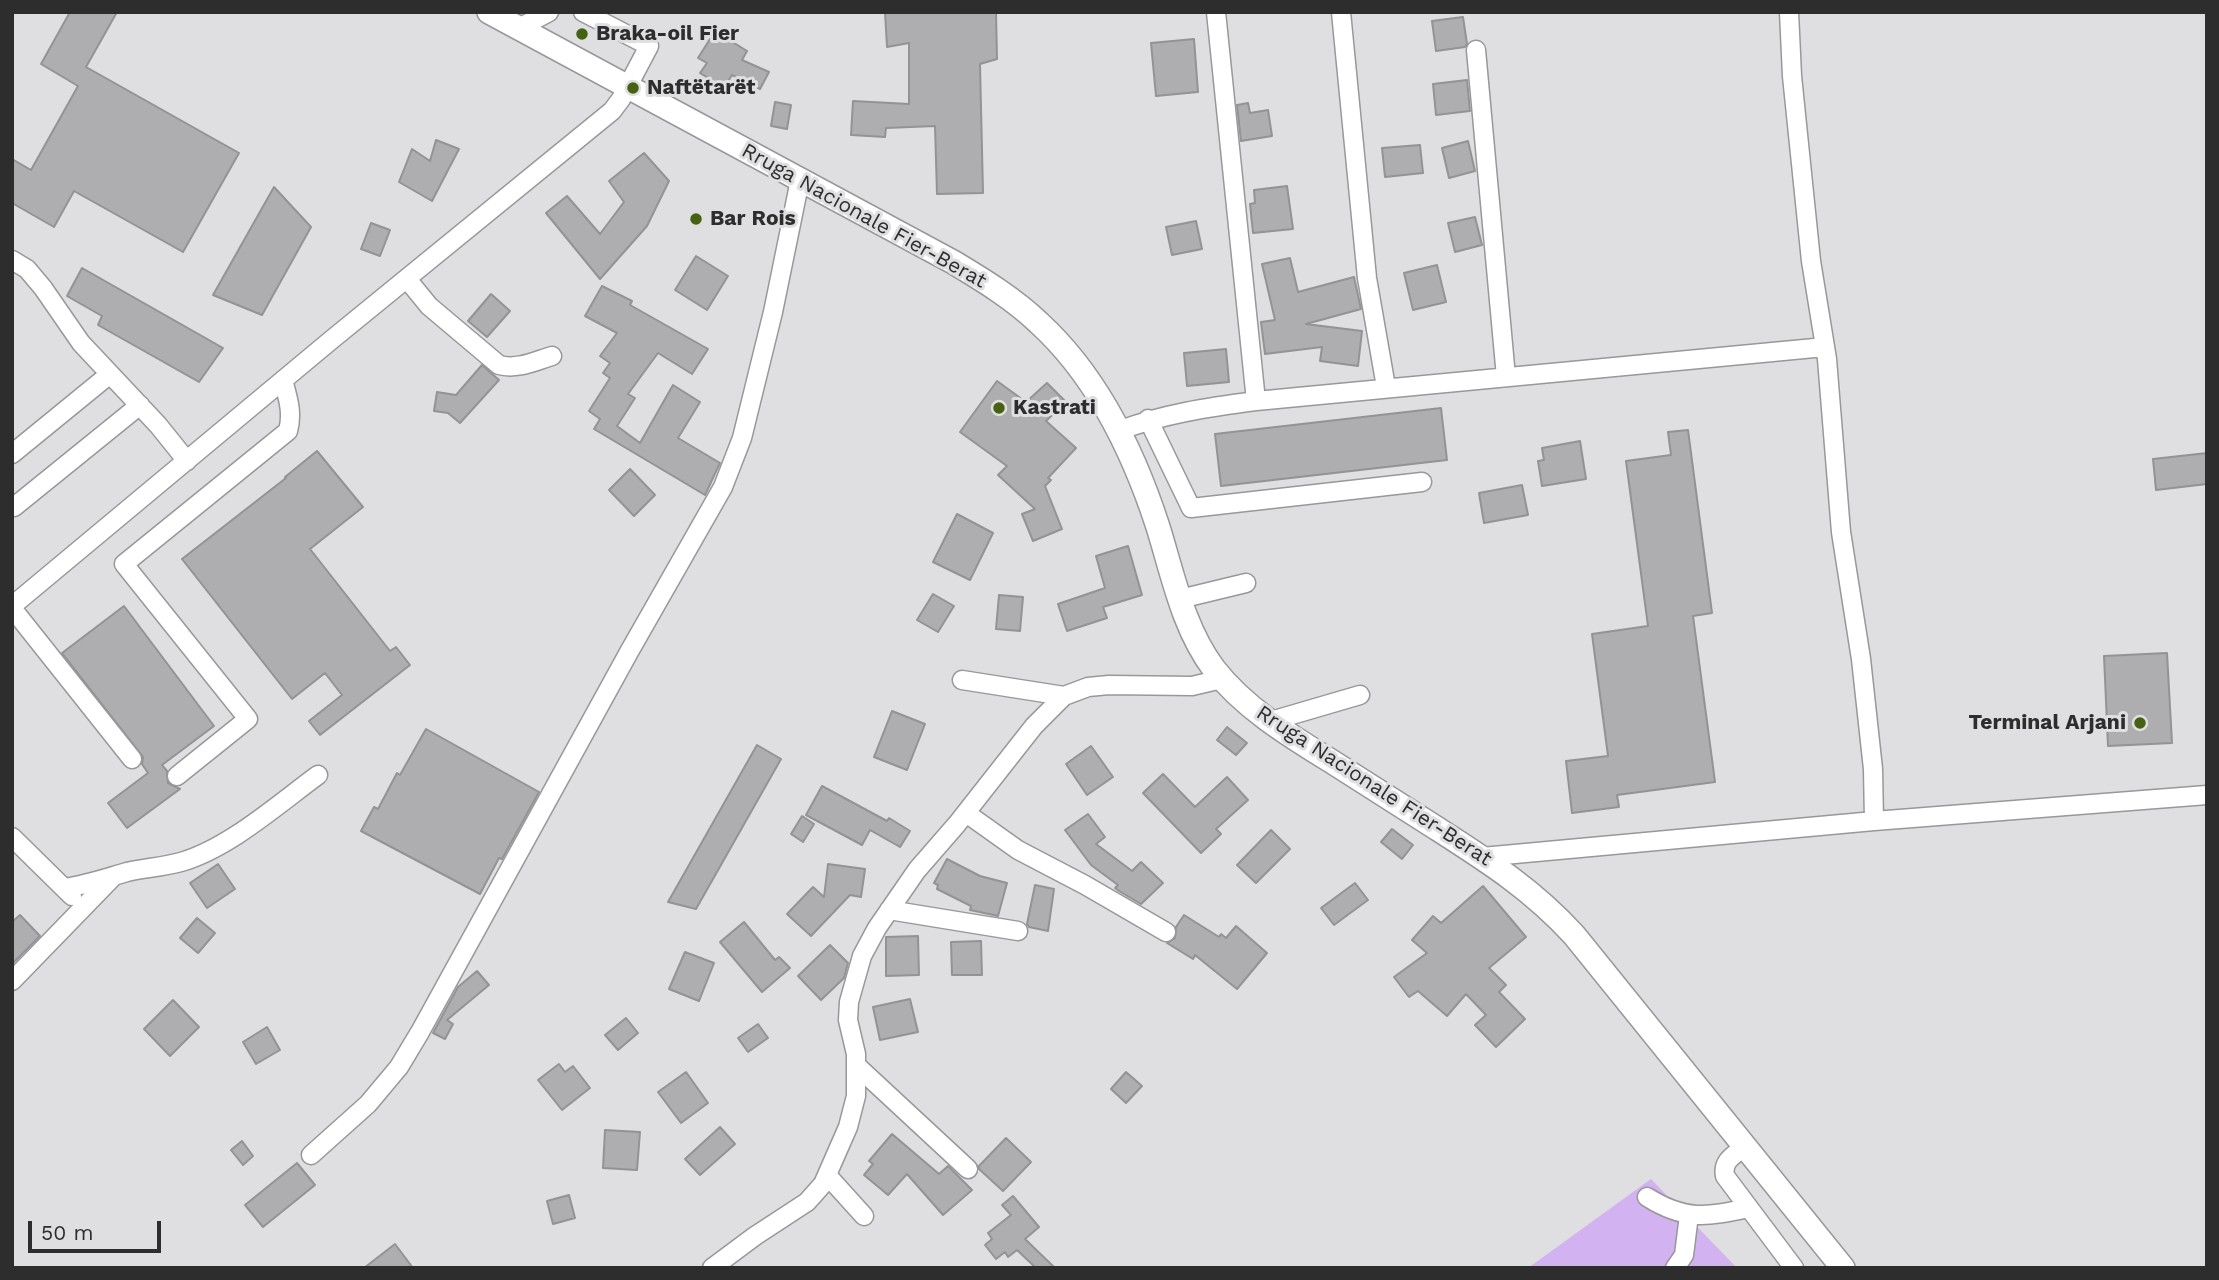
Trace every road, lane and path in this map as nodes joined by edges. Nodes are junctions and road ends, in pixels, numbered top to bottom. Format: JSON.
{"nodes":[{"id":1,"x":489,"y":12,"type":"edge"},
{"id":2,"x":549,"y":12,"type":"edge"},
{"id":3,"x":583,"y":12,"type":"edge"},
{"id":4,"x":1216,"y":12,"type":"edge"},
{"id":5,"x":1342,"y":12,"type":"edge"},
{"id":6,"x":1789,"y":12,"type":"edge"},
{"id":7,"x":519,"y":29,"type":"junction"},
{"id":8,"x":1475,"y":50,"type":"dead end"},
{"id":9,"x":627,"y":86,"type":"junction"},
{"id":10,"x":800,"y":180,"type":"junction"},
{"id":11,"x":12,"y":260,"type":"edge"},
{"id":12,"x":407,"y":279,"type":"junction"},
{"id":13,"x":1825,"y":347,"type":"junction"},
{"id":14,"x":552,"y":356,"type":"dead end"},
{"id":15,"x":110,"y":374,"type":"junction"},
{"id":16,"x":1506,"y":377,"type":"junction"},
{"id":17,"x":283,"y":380,"type":"junction"},
{"id":18,"x":1386,"y":387,"type":"junction"},
{"id":19,"x":1256,"y":401,"type":"junction"},
{"id":20,"x":140,"y":405,"type":"junction"},
{"id":21,"x":1148,"y":419,"type":"junction"},
{"id":22,"x":1118,"y":431,"type":"junction"},
{"id":23,"x":12,"y":454,"type":"edge"},
{"id":24,"x":187,"y":461,"type":"junction"},
{"id":25,"x":1422,"y":482,"type":"dead end"},
{"id":26,"x":12,"y":505,"type":"edge"},
{"id":27,"x":1246,"y":583,"type":"dead end"},
{"id":28,"x":1180,"y":599,"type":"junction"},
{"id":29,"x":12,"y":607,"type":"edge"},
{"id":30,"x":1222,"y":679,"type":"junction"},
{"id":31,"x":962,"y":680,"type":"dead end"},
{"id":32,"x":1360,"y":695,"type":"dead end"},
{"id":33,"x":1064,"y":696,"type":"junction"},
{"id":34,"x":1271,"y":721,"type":"junction"},
{"id":35,"x":132,"y":759,"type":"dead end"},
{"id":36,"x":318,"y":775,"type":"dead end"},
{"id":37,"x":177,"y":776,"type":"dead end"},
{"id":38,"x":2207,"y":795,"type":"edge"},
{"id":39,"x":966,"y":813,"type":"junction"},
{"id":40,"x":1874,"y":821,"type":"junction"},
{"id":41,"x":12,"y":837,"type":"edge"},
{"id":42,"x":1482,"y":857,"type":"junction"},
{"id":43,"x":114,"y":876,"type":"junction"},
{"id":44,"x":64,"y":888,"type":"junction"},
{"id":45,"x":83,"y":907,"type":"junction"},
{"id":46,"x":889,"y":910,"type":"junction"},
{"id":47,"x":1018,"y":931,"type":"dead end"},
{"id":48,"x":1166,"y":932,"type":"dead end"},
{"id":49,"x":12,"y":981,"type":"edge"},
{"id":50,"x":857,"y":1066,"type":"junction"},
{"id":51,"x":1744,"y":1146,"type":"junction"},
{"id":52,"x":311,"y":1155,"type":"dead end"},
{"id":53,"x":968,"y":1169,"type":"dead end"},
{"id":54,"x":827,"y":1175,"type":"junction"},
{"id":55,"x":1647,"y":1197,"type":"dead end"},
{"id":56,"x":1748,"y":1208,"type":"junction"},
{"id":57,"x":1689,"y":1215,"type":"junction"},
{"id":58,"x":864,"y":1216,"type":"dead end"},
{"id":59,"x":712,"y":1268,"type":"edge"},
{"id":60,"x":1675,"y":1268,"type":"edge"},
{"id":61,"x":1794,"y":1268,"type":"edge"},
{"id":62,"x":1843,"y":1268,"type":"edge"}],
"edges":[{"from":1,"to":7,"type":"main road","name":"Rruga Nacionale Fier-Berat"},
{"from":2,"to":7,"type":"street"},
{"from":3,"to":9,"type":"street"},
{"from":4,"to":19,"type":"street"},
{"from":5,"to":18,"type":"street"},
{"from":6,"to":13,"type":"street"},
{"from":7,"to":9,"type":"main road","name":"Rruga Nacionale Fier-Berat"},
{"from":8,"to":16,"type":"street"},
{"from":9,"to":10,"type":"main road","name":"Rruga Nacionale Fier-Berat"},
{"from":9,"to":12,"type":"street"},
{"from":10,"to":22,"type":"main road","name":"Rruga Nacionale Fier-Berat"},
{"from":10,"to":52,"type":"street"},
{"from":11,"to":15,"type":"street"},
{"from":12,"to":14,"type":"street"},
{"from":12,"to":17,"type":"street"},
{"from":13,"to":16,"type":"street"},
{"from":13,"to":40,"type":"street"},
{"from":15,"to":20,"type":"street"},
{"from":15,"to":23,"type":"street"},
{"from":16,"to":18,"type":"street"},
{"from":17,"to":24,"type":"street"},
{"from":17,"to":37,"type":"street"},
{"from":18,"to":19,"type":"street"},
{"from":19,"to":21,"type":"street"},
{"from":20,"to":24,"type":"street"},
{"from":20,"to":26,"type":"street"},
{"from":21,"to":22,"type":"street"},
{"from":21,"to":25,"type":"street"},
{"from":22,"to":28,"type":"main road","name":"Rruga Nacionale Fier-Berat"},
{"from":24,"to":29,"type":"street"},
{"from":27,"to":28,"type":"street"},
{"from":28,"to":30,"type":"main road","name":"Rruga Nacionale Fier-Berat"},
{"from":29,"to":35,"type":"street"},
{"from":30,"to":33,"type":"street"},
{"from":30,"to":34,"type":"main road","name":"Rruga Nacionale Fier-Berat"},
{"from":31,"to":33,"type":"street"},
{"from":32,"to":34,"type":"street"},
{"from":33,"to":39,"type":"street"},
{"from":34,"to":42,"type":"main road","name":"Rruga Nacionale Fier-Berat"},
{"from":36,"to":43,"type":"street"},
{"from":38,"to":40,"type":"street"},
{"from":39,"to":46,"type":"street"},
{"from":39,"to":48,"type":"street"},
{"from":40,"to":42,"type":"street"},
{"from":41,"to":44,"type":"street"},
{"from":42,"to":51,"type":"main road","name":"Rruga Nacionale Fier-Berat"},
{"from":43,"to":44,"type":"street"},
{"from":43,"to":45,"type":"street"},
{"from":44,"to":45,"type":"street"},
{"from":45,"to":49,"type":"street"},
{"from":46,"to":47,"type":"street"},
{"from":46,"to":50,"type":"street"},
{"from":50,"to":53,"type":"street"},
{"from":50,"to":54,"type":"street"},
{"from":51,"to":56,"type":"street"},
{"from":51,"to":62,"type":"main road","name":"Rruga Nacionale Fier-Berat"},
{"from":54,"to":58,"type":"street"},
{"from":54,"to":59,"type":"street"},
{"from":55,"to":57,"type":"street"},
{"from":56,"to":57,"type":"street"},
{"from":56,"to":61,"type":"street"},
{"from":57,"to":60,"type":"street"}]}
